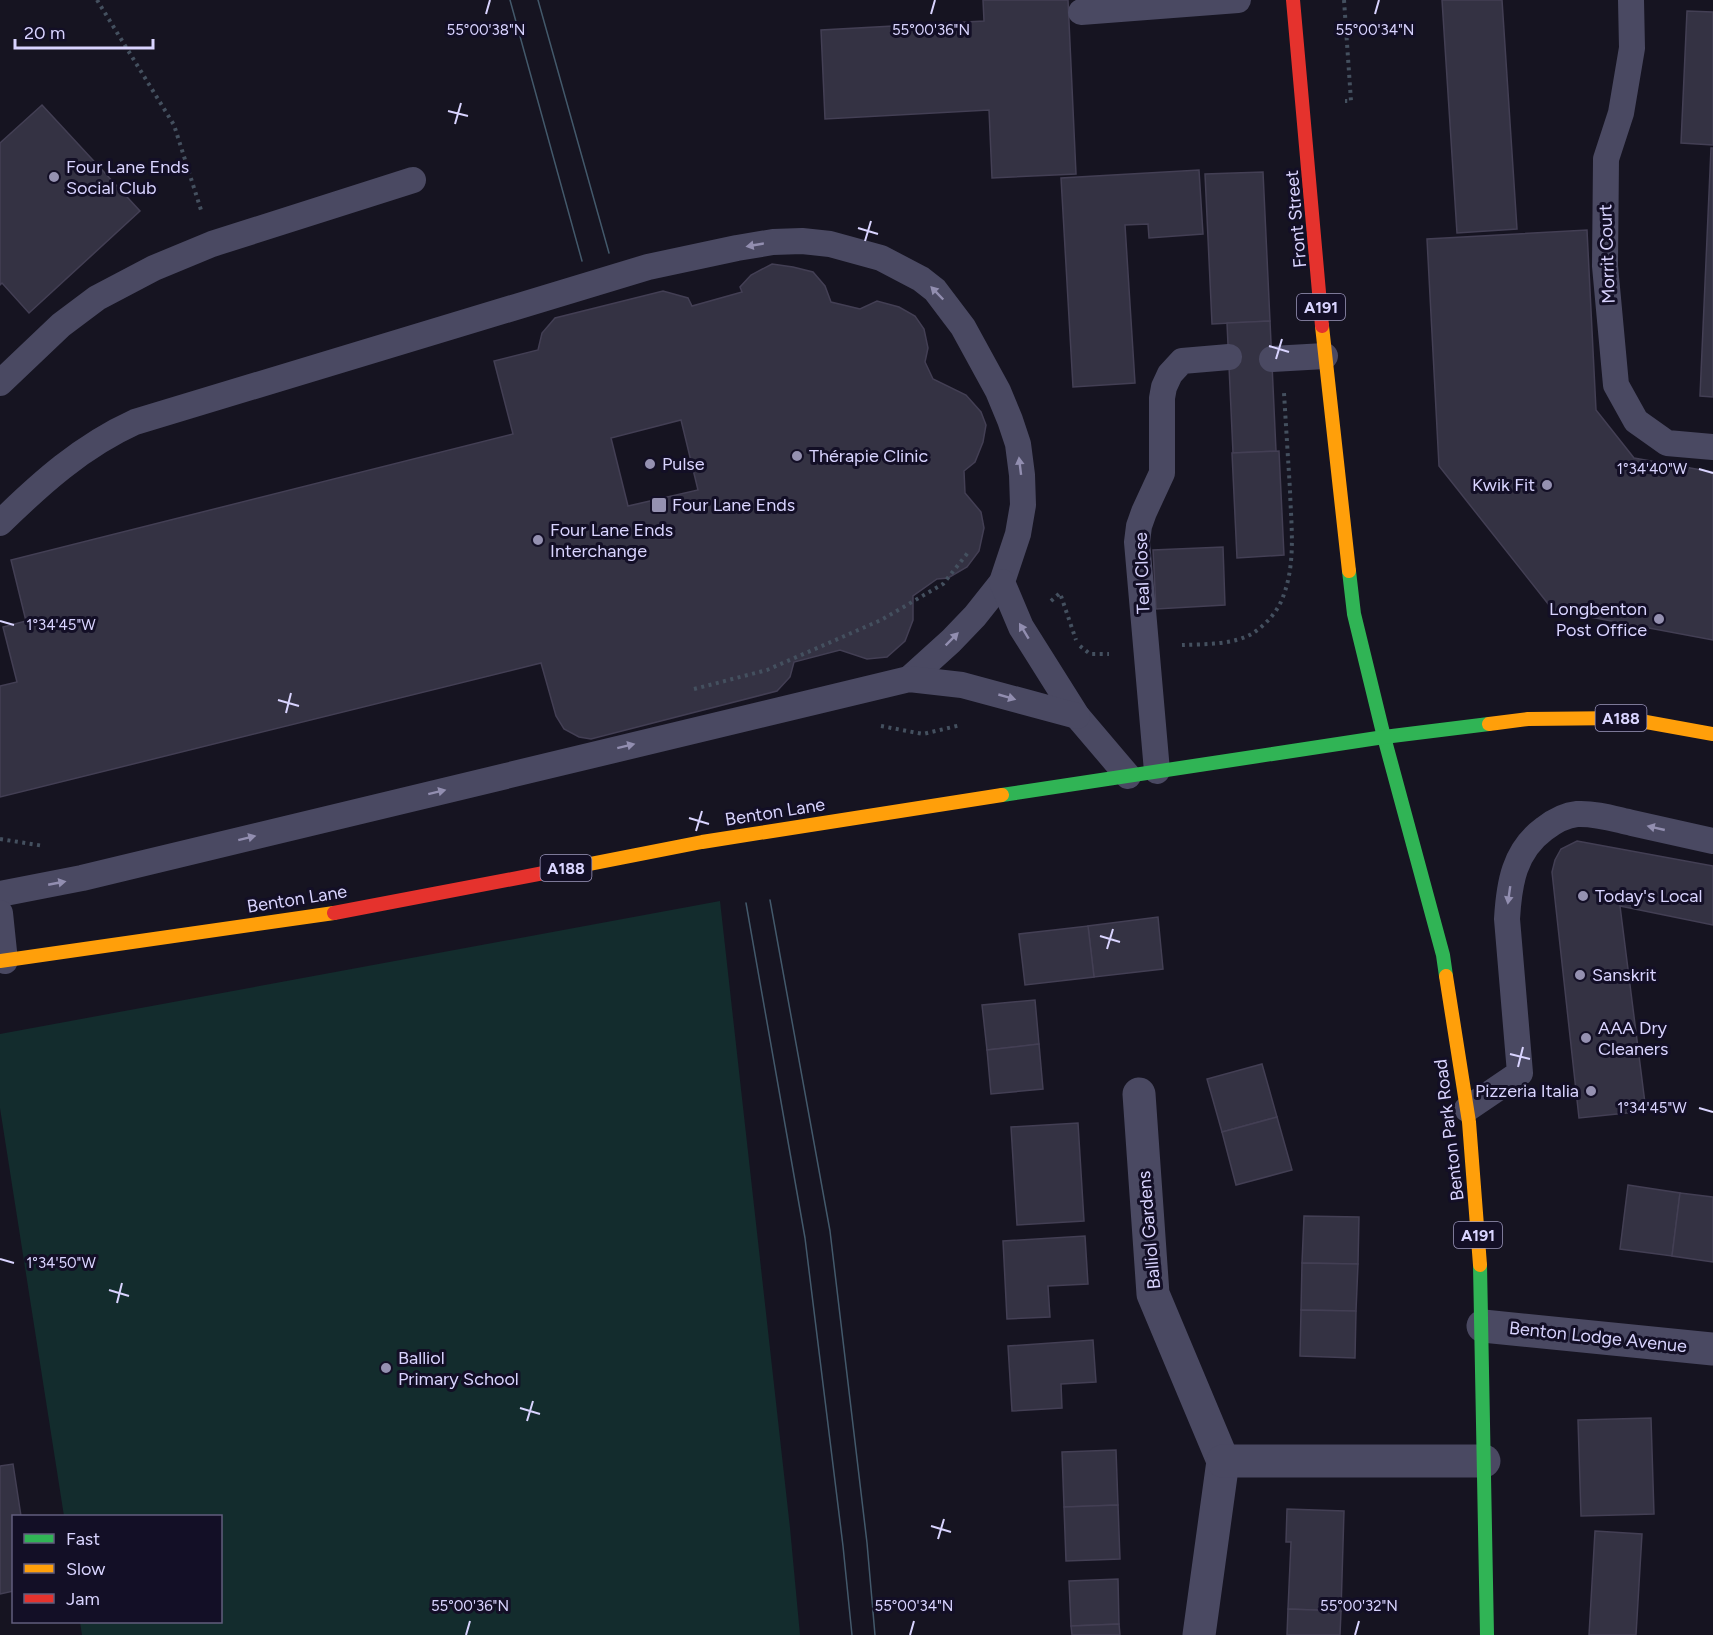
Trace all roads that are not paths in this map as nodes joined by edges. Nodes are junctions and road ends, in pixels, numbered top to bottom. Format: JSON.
{"nodes":[{"id":1,"x":1238,"y":0,"type":"edge"},
{"id":2,"x":1293,"y":0,"type":"edge"},
{"id":3,"x":1631,"y":0,"type":"edge"},
{"id":4,"x":1082,"y":12,"type":"dead end"},
{"id":5,"x":413,"y":180,"type":"dead end"},
{"id":6,"x":1325,"y":356,"type":"junction"},
{"id":7,"x":1229,"y":357,"type":"dead end"},
{"id":8,"x":1272,"y":359,"type":"dead end"},
{"id":9,"x":0,"y":383,"type":"edge"},
{"id":10,"x":1713,"y":447,"type":"edge"},
{"id":11,"x":0,"y":523,"type":"edge"},
{"id":12,"x":1002,"y":582,"type":"junction"},
{"id":13,"x":909,"y":679,"type":"junction"},
{"id":14,"x":1077,"y":716,"type":"junction"},
{"id":15,"x":1713,"y":734,"type":"edge"},
{"id":16,"x":1384,"y":737,"type":"junction"},
{"id":17,"x":1157,"y":771,"type":"junction"},
{"id":18,"x":1128,"y":776,"type":"junction"},
{"id":19,"x":1713,"y":841,"type":"edge"},
{"id":20,"x":0,"y":894,"type":"edge"},
{"id":21,"x":0,"y":913,"type":"edge"},
{"id":22,"x":2,"y":961,"type":"edge"},
{"id":23,"x":1139,"y":1094,"type":"dead end"},
{"id":24,"x":1467,"y":1108,"type":"junction"},
{"id":25,"x":1483,"y":1326,"type":"junction"},
{"id":26,"x":1713,"y":1349,"type":"edge"},
{"id":27,"x":1223,"y":1461,"type":"junction"},
{"id":28,"x":1484,"y":1461,"type":"junction"},
{"id":29,"x":1199,"y":1635,"type":"edge"},
{"id":30,"x":1487,"y":1635,"type":"edge"}],
"edges":[{"from":1,"to":4,"type":"lane"},
{"from":2,"to":6,"type":"main road","name":"Front Street","number":"A191"},
{"from":3,"to":10,"type":"lane","name":"Morrit Court"},
{"from":5,"to":9,"type":"lane"},
{"from":6,"to":8,"type":"lane"},
{"from":6,"to":16,"type":"main road","name":"Front Street","number":"A191"},
{"from":7,"to":17,"type":"lane","name":"Teal Close"},
{"from":12,"to":11,"type":"lane","one_way":true},
{"from":13,"to":12,"type":"lane","one_way":true},
{"from":14,"to":12,"type":"lane","one_way":true},
{"from":13,"to":14,"type":"lane","one_way":true},
{"from":20,"to":13,"type":"lane","one_way":true},
{"from":14,"to":18,"type":"lane"},
{"from":15,"to":16,"type":"main road","name":"Benton Lane","number":"A188"},
{"from":16,"to":17,"type":"main road","name":"Benton Lane","number":"A188"},
{"from":16,"to":24,"type":"main road","name":"Benton Park Road","number":"A191"},
{"from":17,"to":18,"type":"main road","name":"Benton Lane","number":"A188"},
{"from":18,"to":22,"type":"main road","name":"Benton Lane","number":"A188"},
{"from":19,"to":24,"type":"lane","one_way":true},
{"from":21,"to":22,"type":"lane"},
{"from":23,"to":27,"type":"street","name":"Balliol Gardens"},
{"from":24,"to":25,"type":"main road","name":"Benton Park Road","number":"A191"},
{"from":25,"to":26,"type":"street","name":"Benton Lodge Avenue"},
{"from":25,"to":28,"type":"main road","name":"Benton Park Road","number":"A191"},
{"from":27,"to":28,"type":"street"},
{"from":27,"to":29,"type":"street"},
{"from":28,"to":30,"type":"main road","name":"Benton Park Road","number":"A191"}]}
